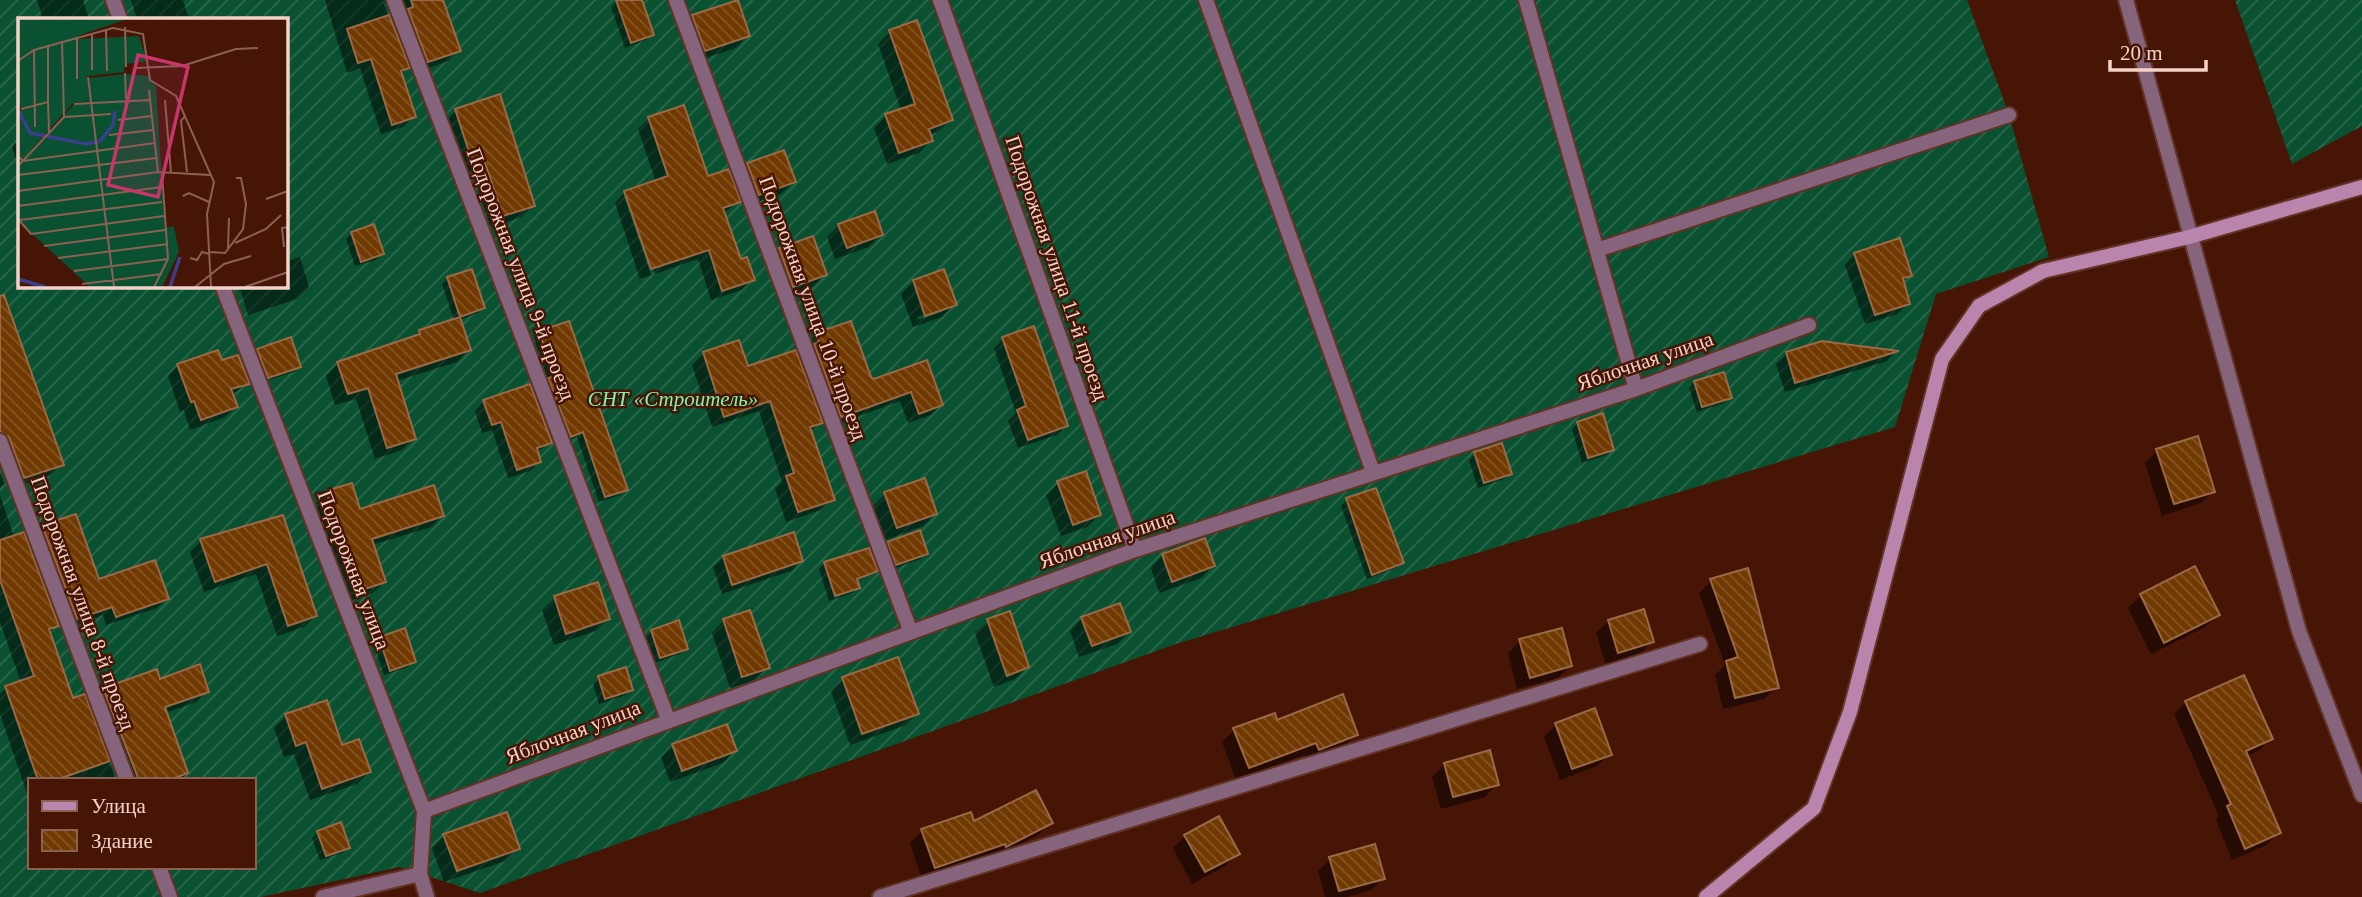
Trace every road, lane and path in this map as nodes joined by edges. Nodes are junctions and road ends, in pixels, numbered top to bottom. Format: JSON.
{"nodes":[{"id":1,"x":113,"y":0,"type":"edge"},
{"id":2,"x":394,"y":0,"type":"edge"},
{"id":3,"x":676,"y":0,"type":"edge"},
{"id":4,"x":940,"y":0,"type":"edge"},
{"id":5,"x":1206,"y":0,"type":"edge"},
{"id":6,"x":1526,"y":0,"type":"edge"},
{"id":7,"x":2126,"y":0,"type":"edge"},
{"id":8,"x":120,"y":18,"type":"edge"},
{"id":9,"x":2009,"y":115,"type":"dead end"},
{"id":10,"x":2362,"y":187,"type":"edge"},
{"id":11,"x":2189,"y":237,"type":"junction"},
{"id":12,"x":1597,"y":250,"type":"junction"},
{"id":13,"x":223,"y":287,"type":"edge"},
{"id":14,"x":1809,"y":325,"type":"dead end"},
{"id":15,"x":1636,"y":389,"type":"junction"},
{"id":16,"x":0,"y":441,"type":"edge"},
{"id":17,"x":1373,"y":472,"type":"junction"},
{"id":18,"x":1135,"y":550,"type":"junction"},
{"id":19,"x":910,"y":630,"type":"junction"},
{"id":20,"x":1700,"y":644,"type":"dead end"},
{"id":21,"x":668,"y":719,"type":"junction"},
{"id":22,"x":126,"y":778,"type":"edge"},
{"id":23,"x":2362,"y":795,"type":"edge"},
{"id":24,"x":424,"y":811,"type":"junction"},
{"id":25,"x":160,"y":869,"type":"edge"},
{"id":26,"x":420,"y":874,"type":"junction"},
{"id":27,"x":170,"y":897,"type":"edge"},
{"id":28,"x":323,"y":897,"type":"edge"},
{"id":29,"x":427,"y":897,"type":"edge"},
{"id":30,"x":880,"y":897,"type":"edge"},
{"id":31,"x":1706,"y":897,"type":"edge"}],
"edges":[{"from":1,"to":8,"type":"street"},
{"from":2,"to":21,"type":"street","name":"Подорожная улица 9-й проезд"},
{"from":3,"to":19,"type":"street","name":"Подорожная улица 10-й проезд"},
{"from":4,"to":18,"type":"street","name":"Подорожная улица 11-й проезд"},
{"from":5,"to":17,"type":"street"},
{"from":6,"to":12,"type":"street"},
{"from":7,"to":11,"type":"street"},
{"from":9,"to":12,"type":"street"},
{"from":10,"to":11,"type":"street"},
{"from":11,"to":23,"type":"street"},
{"from":11,"to":31,"type":"street"},
{"from":12,"to":15,"type":"street"},
{"from":13,"to":24,"type":"street","name":"Подорожная улица"},
{"from":14,"to":15,"type":"street","name":"Яблочная улица"},
{"from":15,"to":17,"type":"street","name":"Яблочная улица"},
{"from":16,"to":22,"type":"street","name":"Подорожная улица 8-й проезд"},
{"from":17,"to":18,"type":"street","name":"Яблочная улица"},
{"from":18,"to":19,"type":"street","name":"Яблочная улица"},
{"from":19,"to":21,"type":"street","name":"Яблочная улица"},
{"from":20,"to":30,"type":"street"},
{"from":21,"to":24,"type":"street","name":"Яблочная улица"},
{"from":24,"to":26,"type":"street","name":"Подорожная улица"},
{"from":25,"to":27,"type":"street"},
{"from":26,"to":28,"type":"street"},
{"from":26,"to":29,"type":"street"}]}
